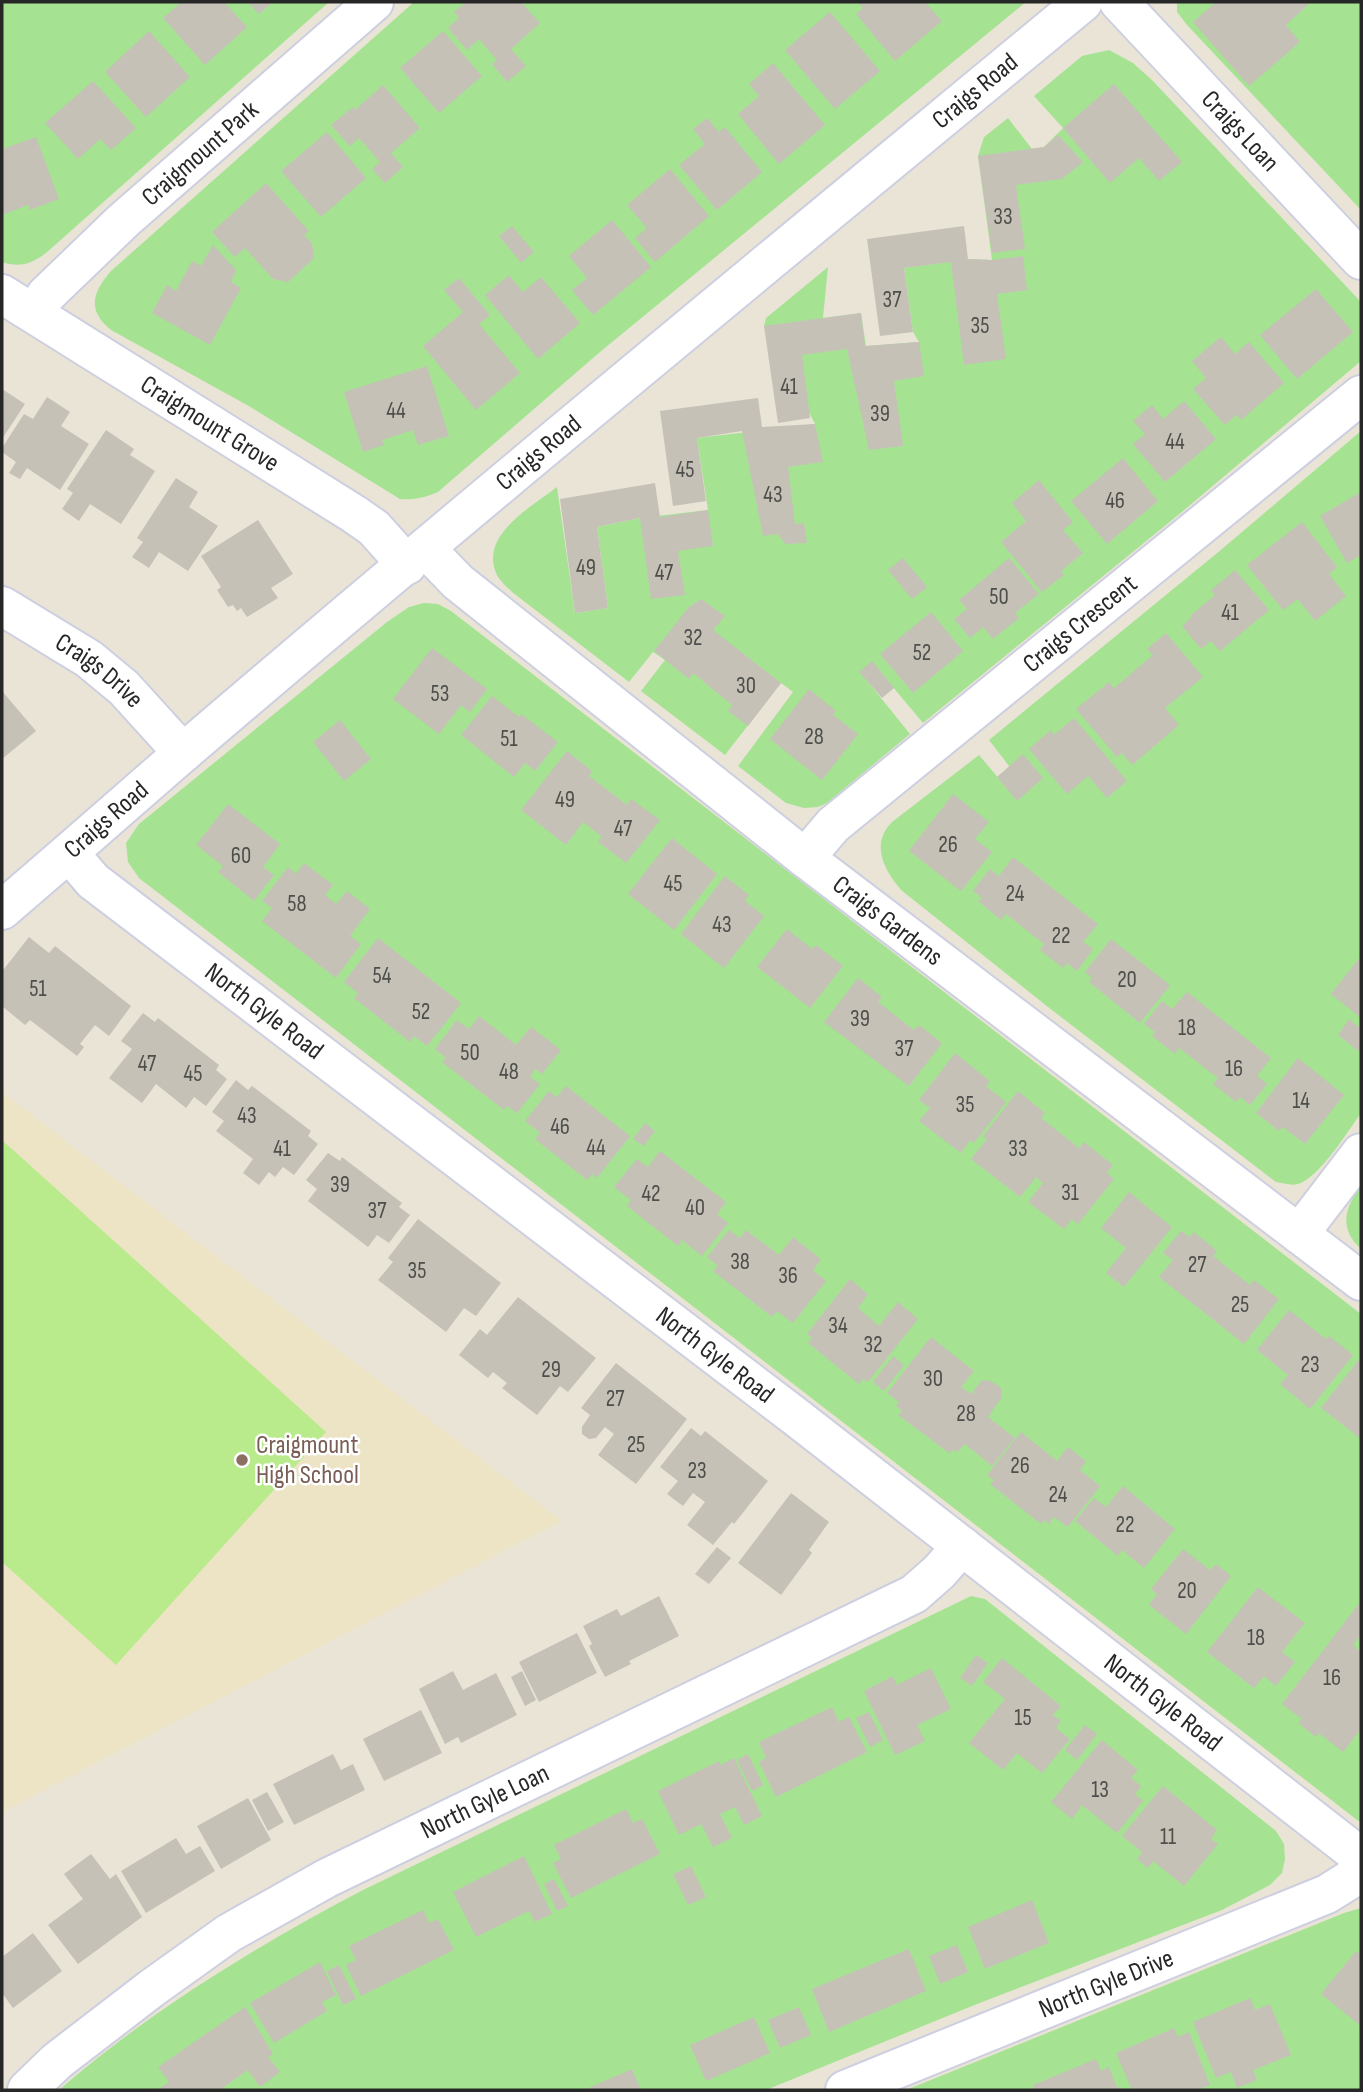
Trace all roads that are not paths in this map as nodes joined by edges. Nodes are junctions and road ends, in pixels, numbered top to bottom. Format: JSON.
{"nodes":[{"id":1,"x":374,"y":2,"type":"edge"},
{"id":2,"x":1083,"y":2,"type":"edge"},
{"id":3,"x":1119,"y":2,"type":"edge"},
{"id":4,"x":1361,"y":260,"type":"edge"},
{"id":5,"x":2,"y":294,"type":"edge"},
{"id":6,"x":34,"y":313,"type":"junction"},
{"id":7,"x":1361,"y":395,"type":"edge"},
{"id":8,"x":416,"y":557,"type":"junction"},
{"id":9,"x":2,"y":606,"type":"edge"},
{"id":10,"x":183,"y":753,"type":"junction"},
{"id":11,"x":69,"y":853,"type":"junction"},
{"id":12,"x":805,"y":858,"type":"junction"},
{"id":13,"x":2,"y":910,"type":"edge"},
{"id":14,"x":1361,"y":1153,"type":"edge"},
{"id":15,"x":1299,"y":1234,"type":"junction"},
{"id":16,"x":1361,"y":1281,"type":"edge"},
{"id":17,"x":962,"y":1546,"type":"junction"},
{"id":18,"x":1361,"y":1857,"type":"edge"},
{"id":19,"x":1361,"y":1867,"type":"edge"},
{"id":20,"x":27,"y":2090,"type":"edge"},
{"id":21,"x":845,"y":2090,"type":"edge"}],
"edges":[{"from":1,"to":6,"type":"street","name":"Craigmount Park"},
{"from":2,"to":8,"type":"street","name":"Craigs Road"},
{"from":3,"to":4,"type":"street","name":"Craigs Loan"},
{"from":5,"to":6,"type":"street","name":"Craigmount Grove"},
{"from":6,"to":8,"type":"street","name":"Craigmount Grove"},
{"from":7,"to":12,"type":"street","name":"Craigs Crescent"},
{"from":8,"to":10,"type":"street","name":"Craigs Road"},
{"from":8,"to":12,"type":"street","name":"Craigs Gardens"},
{"from":9,"to":10,"type":"street","name":"Craigs Drive"},
{"from":10,"to":11,"type":"street","name":"Craigs Road"},
{"from":11,"to":13,"type":"street","name":"Craigs Road"},
{"from":11,"to":17,"type":"street","name":"North Gyle Road"},
{"from":12,"to":15,"type":"street","name":"Craigs Gardens"},
{"from":14,"to":15,"type":"street"},
{"from":15,"to":16,"type":"street","name":"Craigs Gardens"},
{"from":17,"to":18,"type":"street","name":"North Gyle Road"},
{"from":17,"to":20,"type":"street","name":"North Gyle Loan"},
{"from":19,"to":21,"type":"street","name":"North Gyle Drive"}]}
